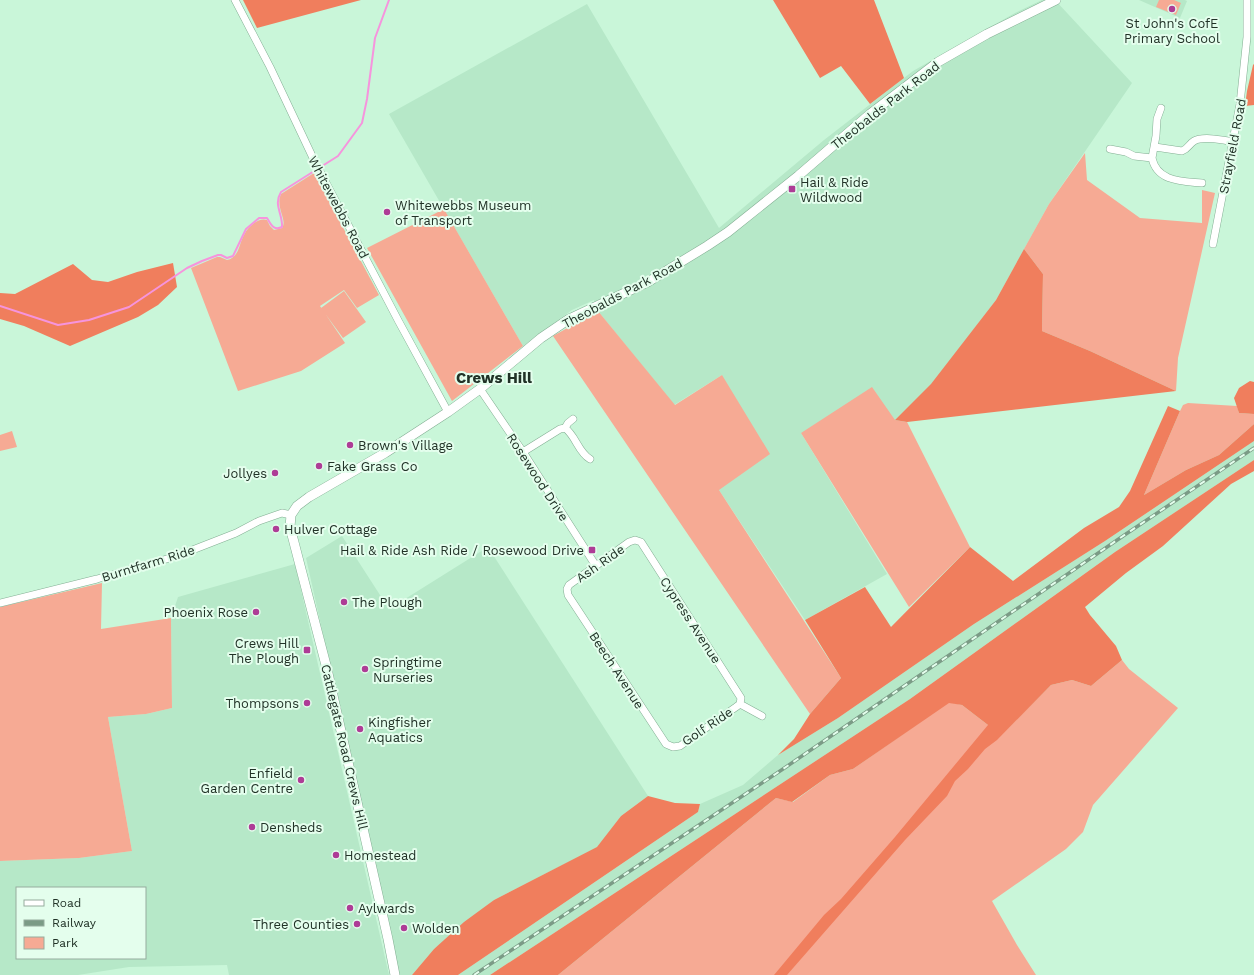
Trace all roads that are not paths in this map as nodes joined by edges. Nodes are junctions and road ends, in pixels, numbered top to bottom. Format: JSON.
{"nodes":[{"id":1,"x":235,"y":0,"type":"edge"},
{"id":2,"x":1056,"y":0,"type":"edge"},
{"id":3,"x":1247,"y":0,"type":"edge"},
{"id":4,"x":1161,"y":108,"type":"dead end"},
{"id":5,"x":1234,"y":142,"type":"junction"},
{"id":6,"x":1155,"y":147,"type":"junction"},
{"id":7,"x":1110,"y":149,"type":"dead end"},
{"id":8,"x":1152,"y":158,"type":"junction"},
{"id":9,"x":1202,"y":183,"type":"dead end"},
{"id":10,"x":1213,"y":244,"type":"dead end"},
{"id":11,"x":480,"y":389,"type":"junction"},
{"id":12,"x":448,"y":412,"type":"junction"},
{"id":13,"x":573,"y":419,"type":"dead end"},
{"id":14,"x":565,"y":428,"type":"junction"},
{"id":15,"x":523,"y":452,"type":"junction"},
{"id":16,"x":590,"y":459,"type":"dead end"},
{"id":17,"x":290,"y":518,"type":"junction"},
{"id":18,"x":635,"y":540,"type":"joint"},
{"id":19,"x":596,"y":566,"type":"junction"},
{"id":20,"x":567,"y":589,"type":"joint"},
{"id":21,"x":0,"y":603,"type":"edge"},
{"id":22,"x":740,"y":704,"type":"junction"},
{"id":23,"x":762,"y":716,"type":"dead end"},
{"id":24,"x":673,"y":747,"type":"joint"},
{"id":25,"x":395,"y":975,"type":"edge"}],
"edges":[{"from":1,"to":12,"type":"street","name":"Whitewebbs Road"},
{"from":2,"to":11,"type":"street","name":"Theobalds Park Road"},
{"from":3,"to":5,"type":"street","name":"Strayfield Road"},
{"from":4,"to":6,"type":"street"},
{"from":5,"to":6,"type":"street"},
{"from":5,"to":10,"type":"street","name":"Strayfield Road"},
{"from":6,"to":8,"type":"street"},
{"from":7,"to":8,"type":"street"},
{"from":8,"to":9,"type":"street"},
{"from":11,"to":12,"type":"street","name":"Theobalds Park Road"},
{"from":11,"to":15,"type":"street","name":"Rosewood Drive"},
{"from":12,"to":17,"type":"street","name":"Theobalds Park Road"},
{"from":13,"to":14,"type":"street"},
{"from":14,"to":15,"type":"street"},
{"from":14,"to":16,"type":"street"},
{"from":15,"to":19,"type":"street","name":"Rosewood Drive"},
{"from":17,"to":21,"type":"street","name":"Burntfarm Ride"},
{"from":17,"to":25,"type":"street","name":"Cattlegate Road Crews Hill"},
{"from":18,"to":19,"type":"street","name":"Ash Ride"},
{"from":18,"to":22,"type":"street","name":"Cypress Avenue"},
{"from":19,"to":20,"type":"street","name":"Ash Ride"},
{"from":20,"to":24,"type":"street","name":"Beech Avenue"},
{"from":22,"to":23,"type":"street"},
{"from":22,"to":24,"type":"street","name":"Golf Ride"}]}
